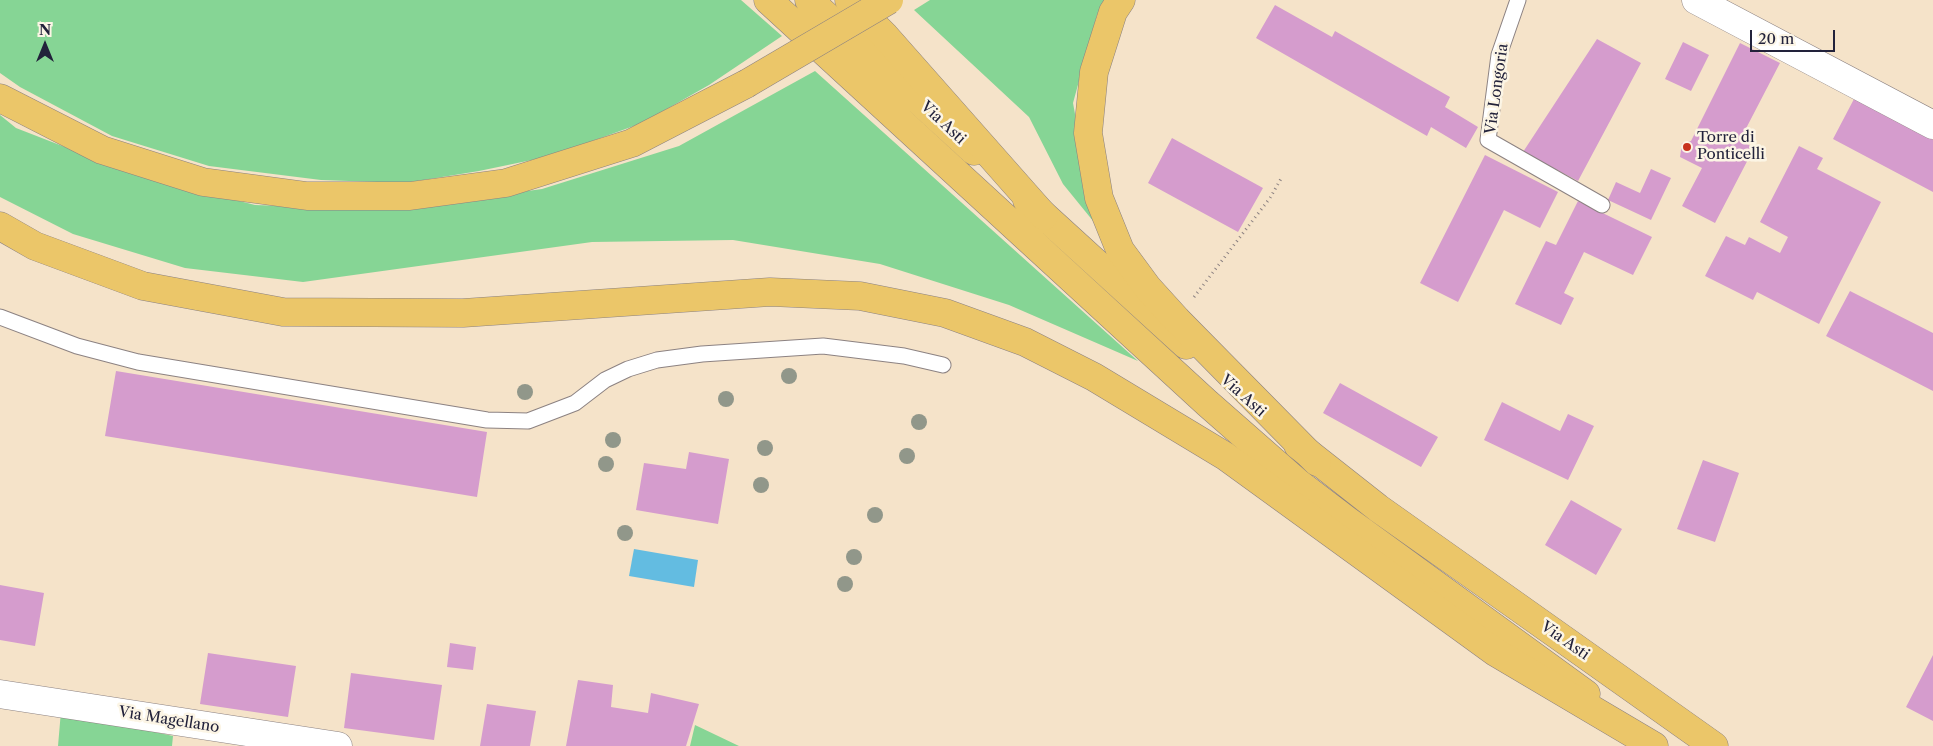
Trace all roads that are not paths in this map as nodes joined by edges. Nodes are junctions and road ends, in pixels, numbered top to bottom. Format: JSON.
{"nodes":[{"id":1,"x":768,"y":0,"type":"edge"},
{"id":2,"x":809,"y":0,"type":"edge"},
{"id":3,"x":849,"y":0,"type":"edge"},
{"id":4,"x":889,"y":0,"type":"edge"},
{"id":5,"x":1121,"y":0,"type":"edge"},
{"id":6,"x":1518,"y":0,"type":"edge"},
{"id":7,"x":1696,"y":0,"type":"edge"},
{"id":8,"x":0,"y":98,"type":"edge"},
{"id":9,"x":1933,"y":125,"type":"edge"},
{"id":10,"x":1602,"y":204,"type":"dead end"},
{"id":11,"x":1044,"y":216,"type":"junction"},
{"id":12,"x":0,"y":226,"type":"edge"},
{"id":13,"x":0,"y":317,"type":"edge"},
{"id":14,"x":943,"y":365,"type":"dead end"},
{"id":15,"x":1317,"y":462,"type":"junction"},
{"id":16,"x":0,"y":694,"type":"edge"},
{"id":17,"x":338,"y":746,"type":"edge"},
{"id":18,"x":1656,"y":746,"type":"edge"},
{"id":19,"x":1714,"y":746,"type":"edge"}],
"edges":[{"from":1,"to":18,"type":"main road","name":"Via Asti"},
{"from":2,"to":11,"type":"main road","name":"Via Asti"},
{"from":3,"to":11,"type":"main road"},
{"from":4,"to":8,"type":"main road","bridge":true},
{"from":5,"to":15,"type":"main road"},
{"from":6,"to":10,"type":"lane","name":"Via Longoria"},
{"from":7,"to":9,"type":"street"},
{"from":11,"to":15,"type":"main road","name":"Via Asti"},
{"from":12,"to":18,"type":"main road"},
{"from":13,"to":14,"type":"lane"},
{"from":15,"to":19,"type":"main road","name":"Via Asti"},
{"from":16,"to":17,"type":"street","name":"Via Magellano"}]}
